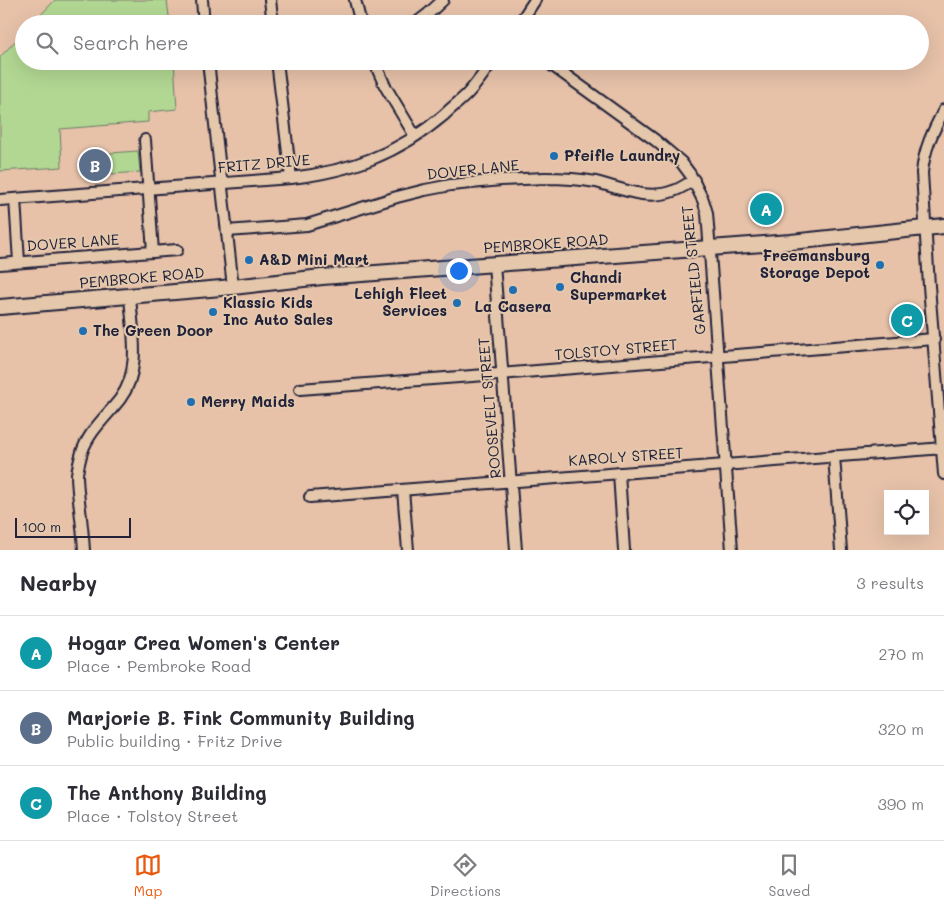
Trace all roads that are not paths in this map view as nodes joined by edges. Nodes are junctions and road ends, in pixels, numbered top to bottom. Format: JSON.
{"nodes":[{"id":1,"x":202,"y":0,"type":"edge"},
{"id":2,"x":270,"y":0,"type":"edge"},
{"id":3,"x":356,"y":0,"type":"edge"},
{"id":4,"x":443,"y":0,"type":"edge"},
{"id":5,"x":535,"y":0,"type":"edge"},
{"id":6,"x":203,"y":15,"type":"edge"},
{"id":7,"x":272,"y":15,"type":"edge"},
{"id":8,"x":358,"y":15,"type":"edge"},
{"id":9,"x":427,"y":15,"type":"edge"},
{"id":10,"x":525,"y":15,"type":"edge"},
{"id":11,"x":209,"y":70,"type":"edge"},
{"id":12,"x":279,"y":70,"type":"edge"},
{"id":13,"x":378,"y":70,"type":"edge"},
{"id":14,"x":485,"y":70,"type":"edge"},
{"id":15,"x":558,"y":70,"type":"edge"},
{"id":16,"x":944,"y":110,"type":"edge"},
{"id":17,"x":415,"y":136,"type":"junction"},
{"id":18,"x":145,"y":140,"type":"dead end"},
{"id":19,"x":291,"y":178,"type":"junction"},
{"id":20,"x":694,"y":180,"type":"junction"},
{"id":21,"x":222,"y":184,"type":"junction"},
{"id":22,"x":148,"y":189,"type":"junction"},
{"id":23,"x":15,"y":199,"type":"junction"},
{"id":24,"x":0,"y":200,"type":"edge"},
{"id":25,"x":944,"y":226,"type":"edge"},
{"id":26,"x":926,"y":228,"type":"junction"},
{"id":27,"x":227,"y":231,"type":"junction"},
{"id":28,"x":709,"y":249,"type":"junction"},
{"id":29,"x":178,"y":250,"type":"dead end"},
{"id":30,"x":153,"y":252,"type":"junction"},
{"id":31,"x":19,"y":262,"type":"junction"},
{"id":32,"x":0,"y":264,"type":"edge"},
{"id":33,"x":494,"y":264,"type":"junction"},
{"id":34,"x":233,"y":287,"type":"junction"},
{"id":35,"x":130,"y":296,"type":"junction"},
{"id":36,"x":0,"y":306,"type":"edge"},
{"id":37,"x":934,"y":339,"type":"junction"},
{"id":38,"x":717,"y":357,"type":"junction"},
{"id":39,"x":502,"y":374,"type":"junction"},
{"id":40,"x":300,"y":388,"type":"dead end"},
{"id":41,"x":943,"y":448,"type":"edge"},
{"id":42,"x":834,"y":456,"type":"junction"},
{"id":43,"x":726,"y":465,"type":"junction"},
{"id":44,"x":619,"y":473,"type":"junction"},
{"id":45,"x":944,"y":474,"type":"edge"},
{"id":46,"x":511,"y":481,"type":"junction"},
{"id":47,"x":403,"y":490,"type":"junction"},
{"id":48,"x":310,"y":498,"type":"dead end"},
{"id":49,"x":84,"y":550,"type":"edge"},
{"id":50,"x":408,"y":550,"type":"edge"},
{"id":51,"x":516,"y":550,"type":"edge"},
{"id":52,"x":624,"y":550,"type":"edge"},
{"id":53,"x":732,"y":550,"type":"edge"},
{"id":54,"x":841,"y":550,"type":"edge"}],
"edges":[{"from":1,"to":6,"type":"street"},
{"from":2,"to":7,"type":"street"},
{"from":3,"to":8,"type":"street"},
{"from":4,"to":9,"type":"street"},
{"from":5,"to":10,"type":"street"},
{"from":11,"to":21,"type":"street"},
{"from":12,"to":19,"type":"street"},
{"from":13,"to":17,"type":"street"},
{"from":14,"to":17,"type":"street","name":"FRITZ DRIVE"},
{"from":15,"to":20,"type":"street","name":"GARFIELD STREET"},
{"from":16,"to":26,"type":"street"},
{"from":17,"to":19,"type":"street","name":"FRITZ DRIVE"},
{"from":18,"to":22,"type":"street"},
{"from":19,"to":21,"type":"street","name":"FRITZ DRIVE"},
{"from":20,"to":27,"type":"street","name":"DOVER LANE"},
{"from":20,"to":28,"type":"street","name":"GARFIELD STREET"},
{"from":21,"to":22,"type":"street","name":"FRITZ DRIVE"},
{"from":21,"to":27,"type":"street"},
{"from":22,"to":23,"type":"street","name":"FRITZ DRIVE"},
{"from":22,"to":30,"type":"street"},
{"from":23,"to":24,"type":"street","name":"FRITZ DRIVE"},
{"from":23,"to":31,"type":"street"},
{"from":25,"to":26,"type":"main road","name":"PEMBROKE ROAD"},
{"from":26,"to":28,"type":"main road","name":"PEMBROKE ROAD"},
{"from":26,"to":37,"type":"street"},
{"from":27,"to":34,"type":"street"},
{"from":28,"to":33,"type":"main road","name":"PEMBROKE ROAD"},
{"from":28,"to":38,"type":"street","name":"GARFIELD STREET"},
{"from":29,"to":30,"type":"street","name":"DOVER LANE"},
{"from":30,"to":31,"type":"street","name":"DOVER LANE"},
{"from":31,"to":32,"type":"street","name":"DOVER LANE"},
{"from":33,"to":34,"type":"main road","name":"PEMBROKE ROAD"},
{"from":33,"to":39,"type":"street","name":"ROOSEVELT STREET"},
{"from":34,"to":35,"type":"main road","name":"PEMBROKE ROAD"},
{"from":35,"to":36,"type":"main road","name":"PEMBROKE ROAD"},
{"from":35,"to":49,"type":"street"},
{"from":37,"to":38,"type":"street","name":"TOLSTOY STREET"},
{"from":37,"to":41,"type":"street"},
{"from":38,"to":39,"type":"street","name":"TOLSTOY STREET"},
{"from":38,"to":43,"type":"street","name":"GARFIELD STREET"},
{"from":39,"to":40,"type":"street","name":"TOLSTOY STREET"},
{"from":39,"to":46,"type":"street","name":"ROOSEVELT STREET"},
{"from":41,"to":42,"type":"street","name":"KAROLY STREET"},
{"from":41,"to":45,"type":"street"},
{"from":42,"to":43,"type":"street","name":"KAROLY STREET"},
{"from":42,"to":54,"type":"street"},
{"from":43,"to":44,"type":"street","name":"KAROLY STREET"},
{"from":43,"to":53,"type":"street","name":"GARFIELD STREET"},
{"from":44,"to":46,"type":"street","name":"KAROLY STREET"},
{"from":44,"to":52,"type":"street"},
{"from":46,"to":47,"type":"street","name":"KAROLY STREET"},
{"from":46,"to":51,"type":"street","name":"ROOSEVELT STREET"},
{"from":47,"to":48,"type":"street","name":"KAROLY STREET"},
{"from":47,"to":50,"type":"street"}]}
